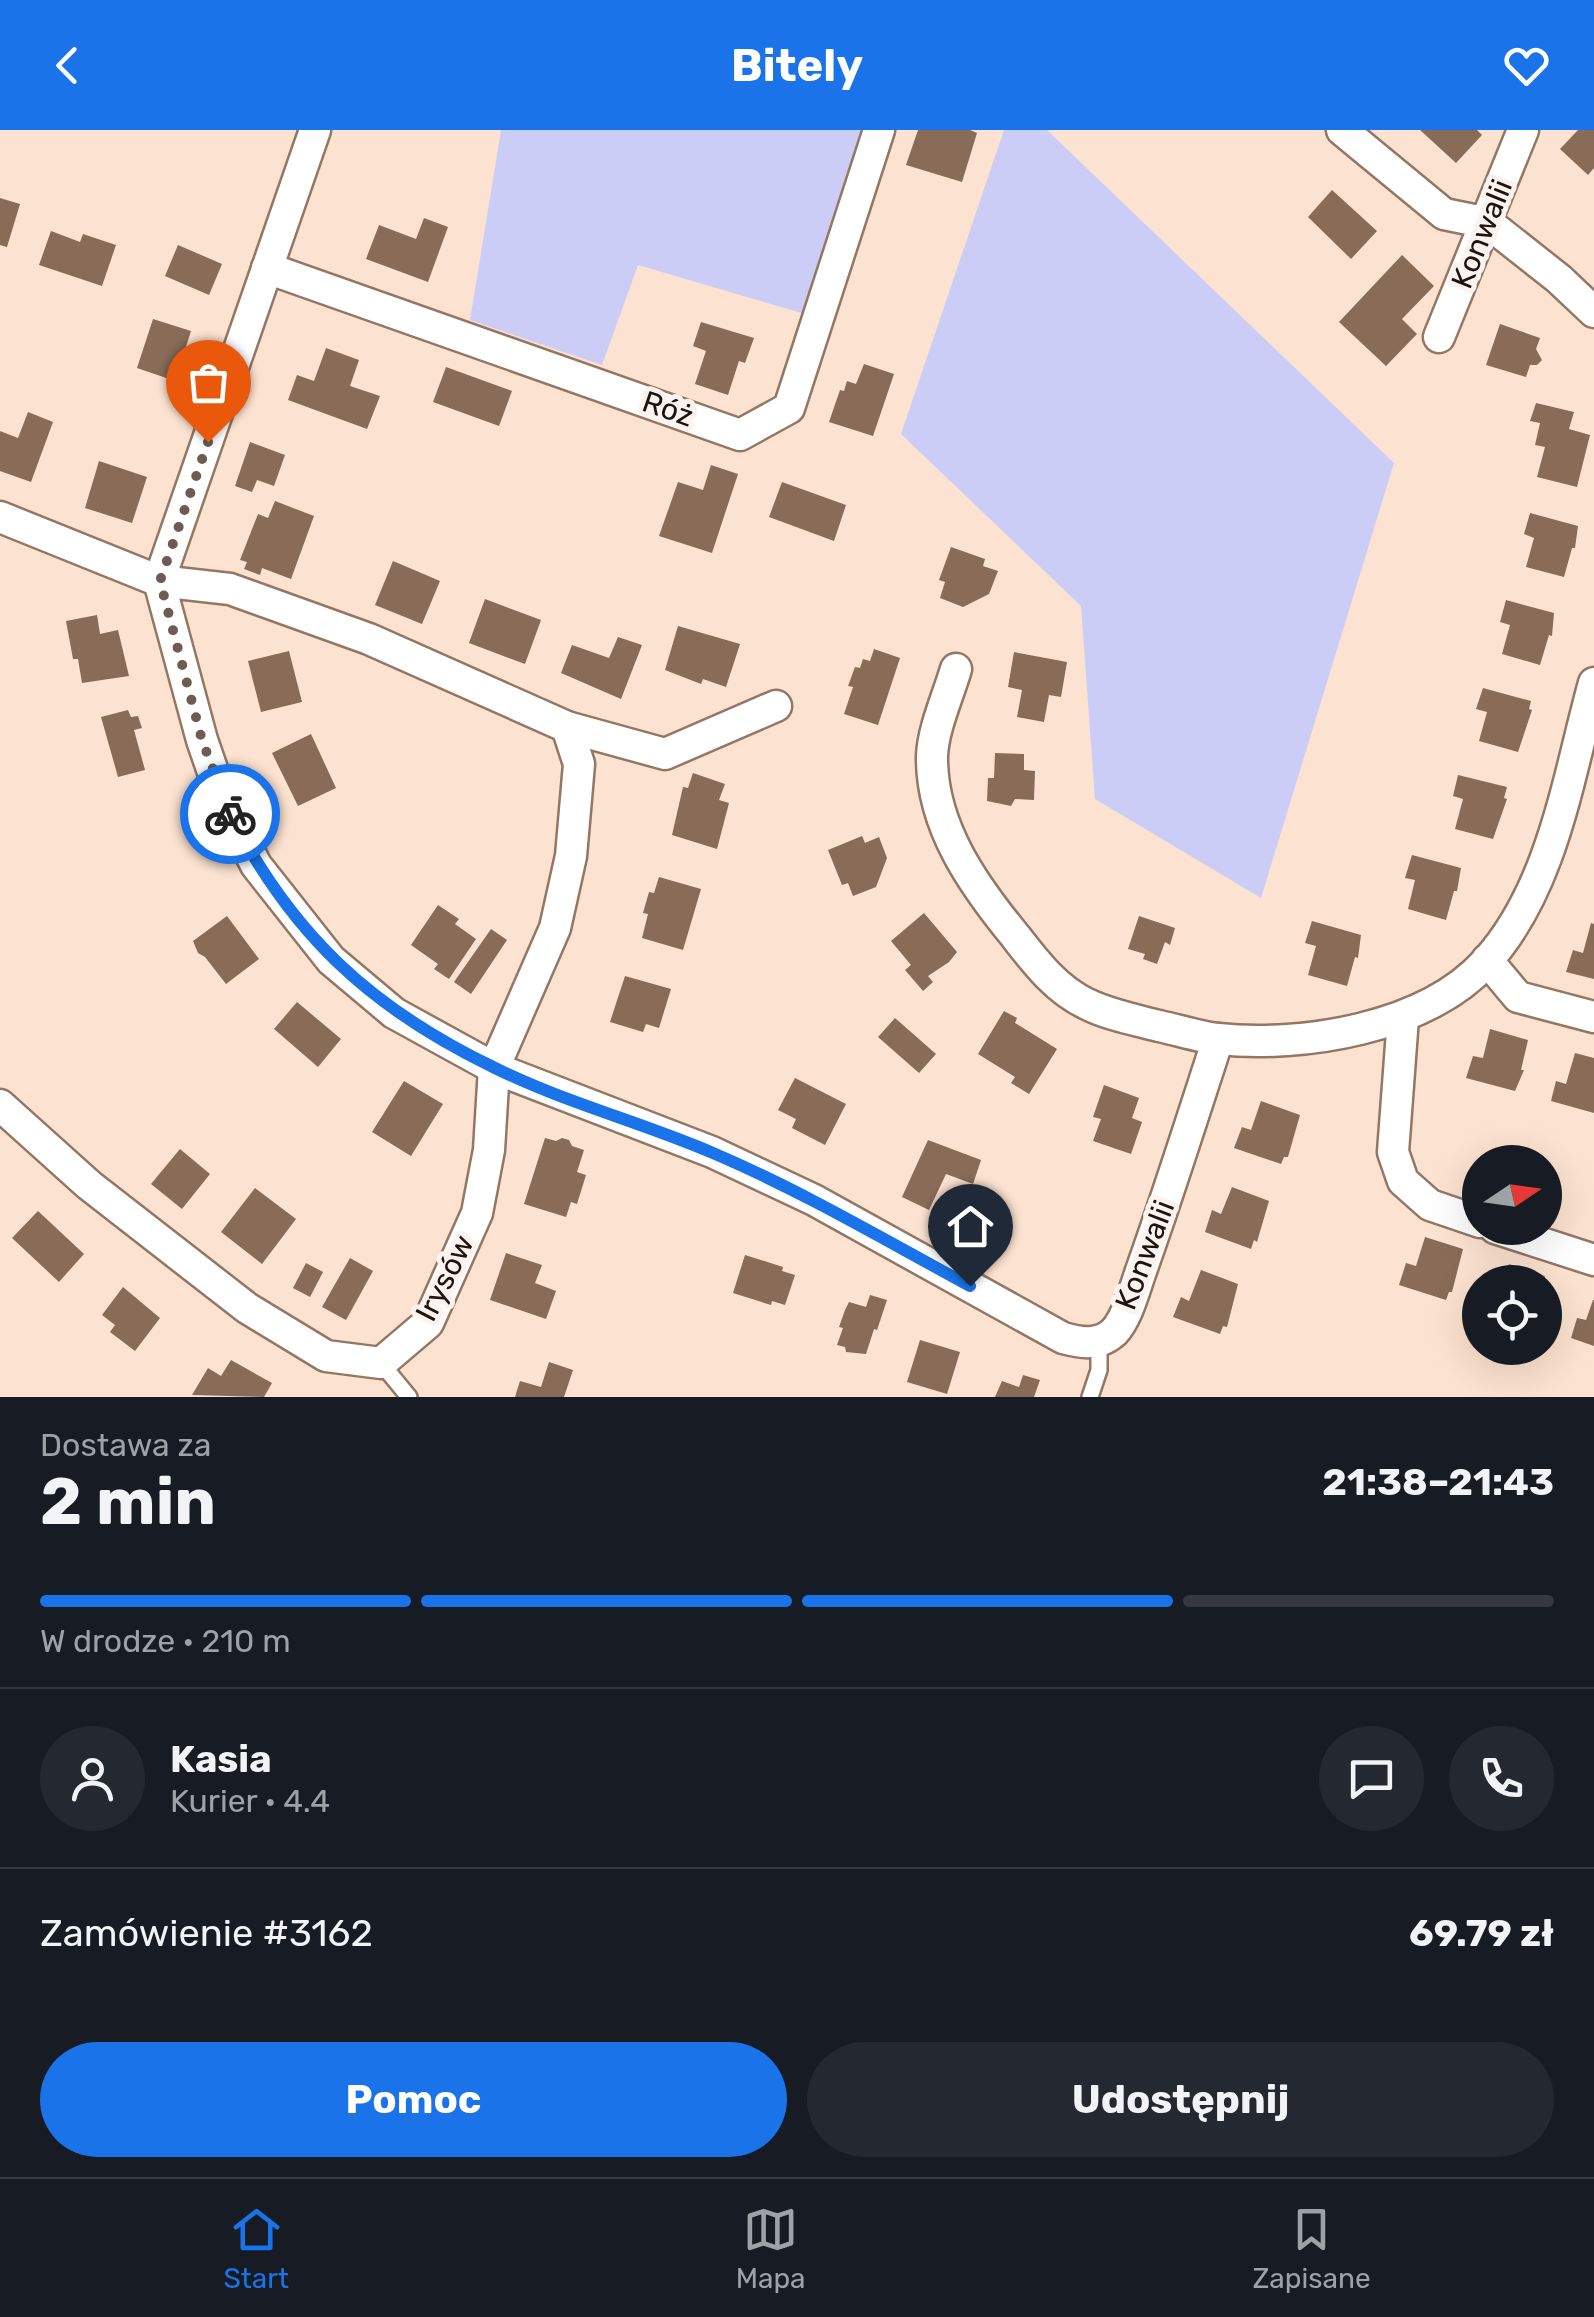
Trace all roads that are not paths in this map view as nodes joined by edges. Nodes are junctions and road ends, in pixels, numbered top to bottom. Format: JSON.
{"nodes":[{"id":1,"x":315,"y":130,"type":"edge"},
{"id":2,"x":880,"y":130,"type":"edge"},
{"id":3,"x":1342,"y":130,"type":"edge"},
{"id":4,"x":1523,"y":130,"type":"edge"},
{"id":5,"x":1488,"y":223,"type":"junction"},
{"id":6,"x":267,"y":268,"type":"junction"},
{"id":7,"x":1594,"y":312,"type":"edge"},
{"id":8,"x":1439,"y":337,"type":"dead end"},
{"id":9,"x":0,"y":516,"type":"edge"},
{"id":10,"x":160,"y":581,"type":"junction"},
{"id":11,"x":956,"y":669,"type":"dead end"},
{"id":12,"x":1594,"y":683,"type":"edge"},
{"id":13,"x":776,"y":706,"type":"dead end"},
{"id":14,"x":567,"y":727,"type":"junction"},
{"id":15,"x":1487,"y":960,"type":"junction"},
{"id":16,"x":1594,"y":1017,"type":"edge"},
{"id":17,"x":1403,"y":1018,"type":"junction"},
{"id":18,"x":1218,"y":1039,"type":"junction"},
{"id":19,"x":494,"y":1068,"type":"junction"},
{"id":20,"x":0,"y":1105,"type":"edge"},
{"id":21,"x":1462,"y":1216,"type":"edge"},
{"id":22,"x":1548,"y":1245,"type":"edge"},
{"id":23,"x":1594,"y":1260,"type":"edge"},
{"id":24,"x":1099,"y":1341,"type":"junction"},
{"id":25,"x":381,"y":1364,"type":"junction"},
{"id":26,"x":409,"y":1397,"type":"edge"},
{"id":27,"x":1090,"y":1397,"type":"edge"}],
"edges":[{"from":1,"to":6,"type":"street"},
{"from":2,"to":6,"type":"street","name":"Róż"},
{"from":3,"to":5,"type":"street"},
{"from":4,"to":5,"type":"street","name":"Konwalii"},
{"from":5,"to":7,"type":"street"},
{"from":5,"to":8,"type":"street","name":"Konwalii"},
{"from":6,"to":10,"type":"street"},
{"from":9,"to":10,"type":"street"},
{"from":10,"to":14,"type":"street"},
{"from":10,"to":19,"type":"street"},
{"from":11,"to":18,"type":"street"},
{"from":12,"to":15,"type":"street"},
{"from":13,"to":14,"type":"street"},
{"from":14,"to":19,"type":"street","name":"Irysów"},
{"from":15,"to":16,"type":"street"},
{"from":15,"to":17,"type":"street"},
{"from":17,"to":18,"type":"street"},
{"from":17,"to":21,"type":"street"},
{"from":18,"to":24,"type":"street","name":"Konwalii"},
{"from":19,"to":24,"type":"street","name":"Konwalii"},
{"from":19,"to":25,"type":"street","name":"Irysów"},
{"from":20,"to":25,"type":"street"},
{"from":22,"to":23,"type":"street"},
{"from":24,"to":27,"type":"lane"},
{"from":25,"to":26,"type":"lane"}]}
